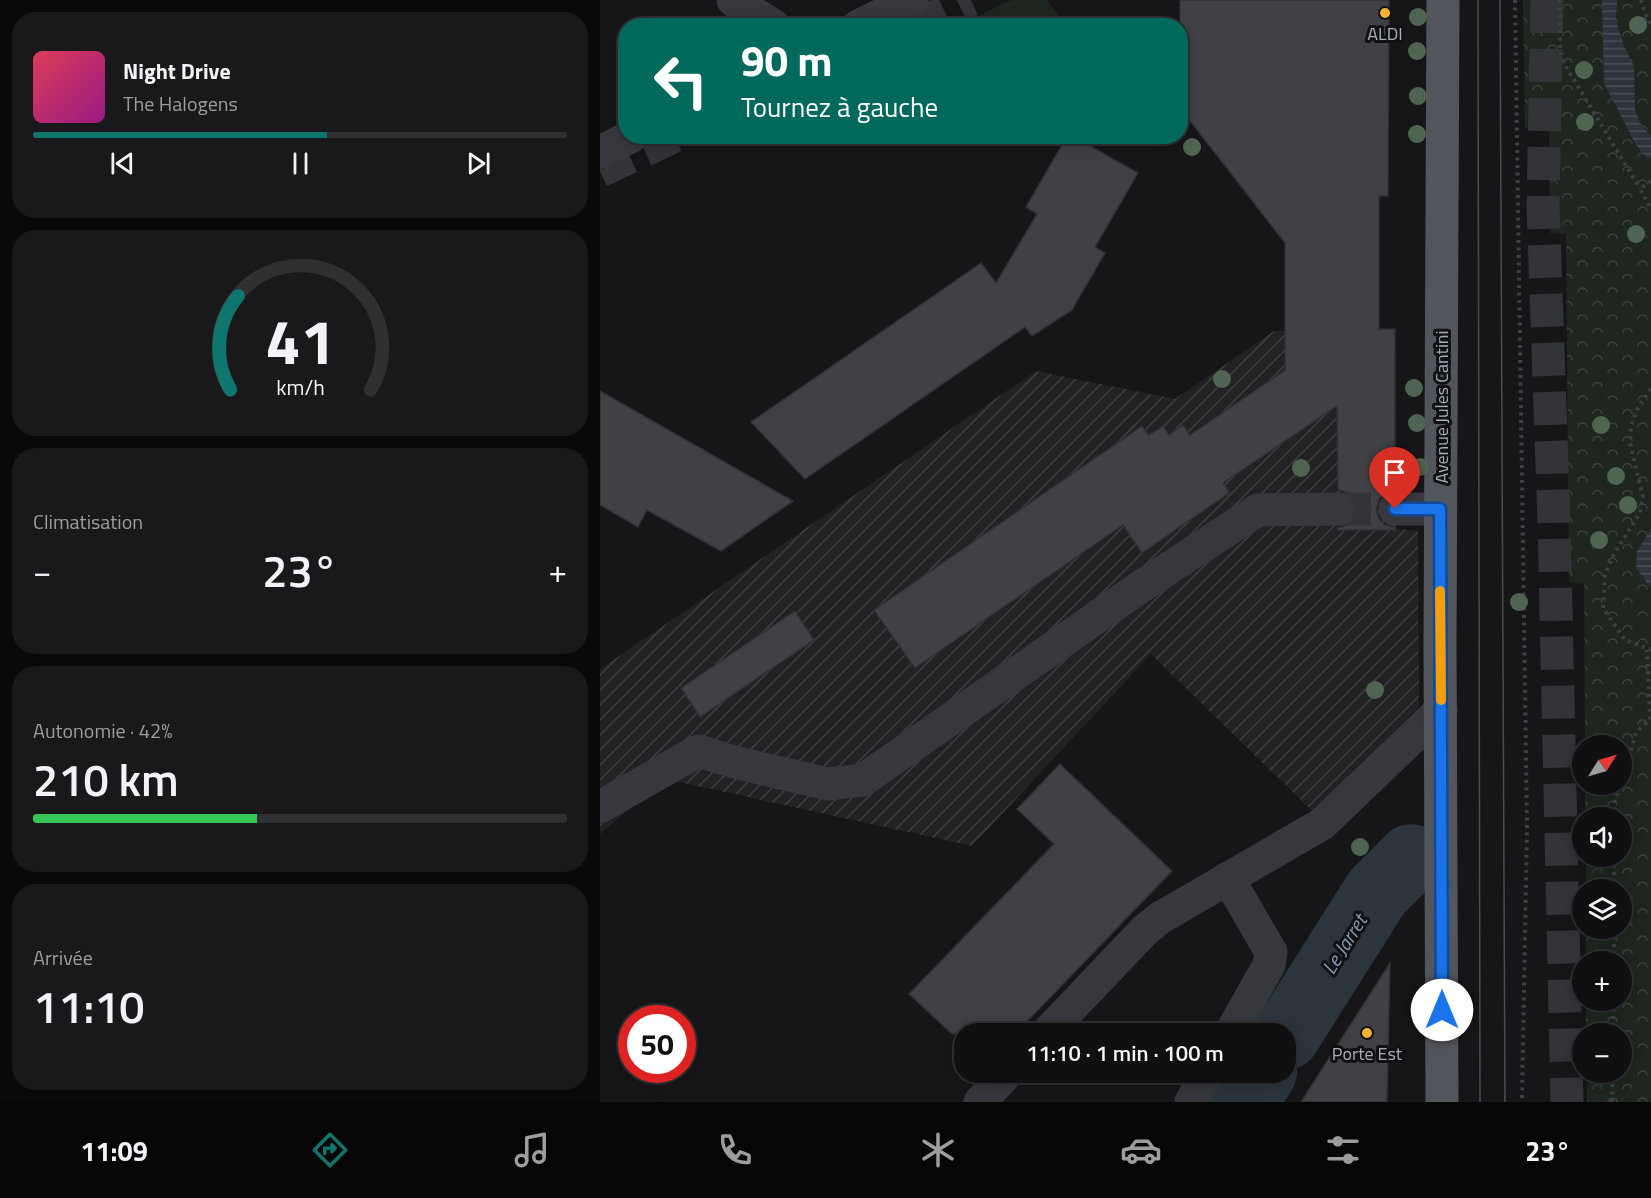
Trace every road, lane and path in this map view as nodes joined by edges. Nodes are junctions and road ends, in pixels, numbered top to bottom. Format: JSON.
{"nodes":[{"id":1,"x":733,"y":0,"type":"edge"},
{"id":2,"x":912,"y":0,"type":"edge"},
{"id":3,"x":1443,"y":0,"type":"edge"},
{"id":4,"x":1515,"y":0,"type":"edge"},
{"id":5,"x":1558,"y":0,"type":"edge"},
{"id":6,"x":1641,"y":0,"type":"edge"},
{"id":7,"x":761,"y":18,"type":"edge"},
{"id":8,"x":875,"y":18,"type":"edge"},
{"id":9,"x":1651,"y":25,"type":"edge"},
{"id":10,"x":618,"y":143,"type":"edge"},
{"id":11,"x":600,"y":152,"type":"edge"},
{"id":12,"x":1651,"y":181,"type":"edge"},
{"id":13,"x":1640,"y":189,"type":"junction"},
{"id":14,"x":1651,"y":209,"type":"edge"},
{"id":15,"x":1651,"y":389,"type":"edge"},
{"id":16,"x":1338,"y":509,"type":"tunnel mouth"},
{"id":17,"x":1395,"y":509,"type":"tunnel mouth"},
{"id":18,"x":1440,"y":509,"type":"junction"},
{"id":19,"x":1649,"y":650,"type":"edge"},
{"id":20,"x":1650,"y":669,"type":"edge"},
{"id":21,"x":1441,"y":711,"type":"junction"},
{"id":22,"x":1632,"y":746,"type":"edge"},
{"id":23,"x":600,"y":807,"type":"edge"},
{"id":24,"x":1228,"y":878,"type":"junction"},
{"id":25,"x":1056,"y":1023,"type":"edge"},
{"id":26,"x":1236,"y":1023,"type":"edge"},
{"id":27,"x":998,"y":1083,"type":"edge"},
{"id":28,"x":1202,"y":1083,"type":"edge"},
{"id":29,"x":1613,"y":1083,"type":"edge"},
{"id":30,"x":980,"y":1102,"type":"edge"},
{"id":31,"x":1191,"y":1102,"type":"edge"},
{"id":32,"x":1442,"y":1102,"type":"edge"},
{"id":33,"x":1522,"y":1102,"type":"edge"},
{"id":34,"x":1612,"y":1102,"type":"edge"}],
"edges":[{"from":1,"to":7,"type":"street"},
{"from":2,"to":8,"type":"street"},
{"from":3,"to":18,"type":"main road","name":"Avenue Jules Cantini"},
{"from":4,"to":33,"type":"path"},
{"from":5,"to":13,"type":"path"},
{"from":6,"to":9,"type":"path"},
{"from":10,"to":11,"type":"street"},
{"from":12,"to":13,"type":"path"},
{"from":13,"to":14,"type":"path"},
{"from":15,"to":19,"type":"path"},
{"from":16,"to":23,"type":"street"},
{"from":17,"to":18,"type":"street"},
{"from":18,"to":21,"type":"main road","name":"Avenue Jules Cantini"},
{"from":19,"to":20,"type":"path"},
{"from":20,"to":22,"type":"path"},
{"from":21,"to":24,"type":"street"},
{"from":21,"to":32,"type":"main road","name":"Avenue Jules Cantini"},
{"from":24,"to":25,"type":"street"},
{"from":24,"to":26,"type":"street"},
{"from":27,"to":30,"type":"street"},
{"from":28,"to":31,"type":"street"},
{"from":29,"to":34,"type":"path"}]}
